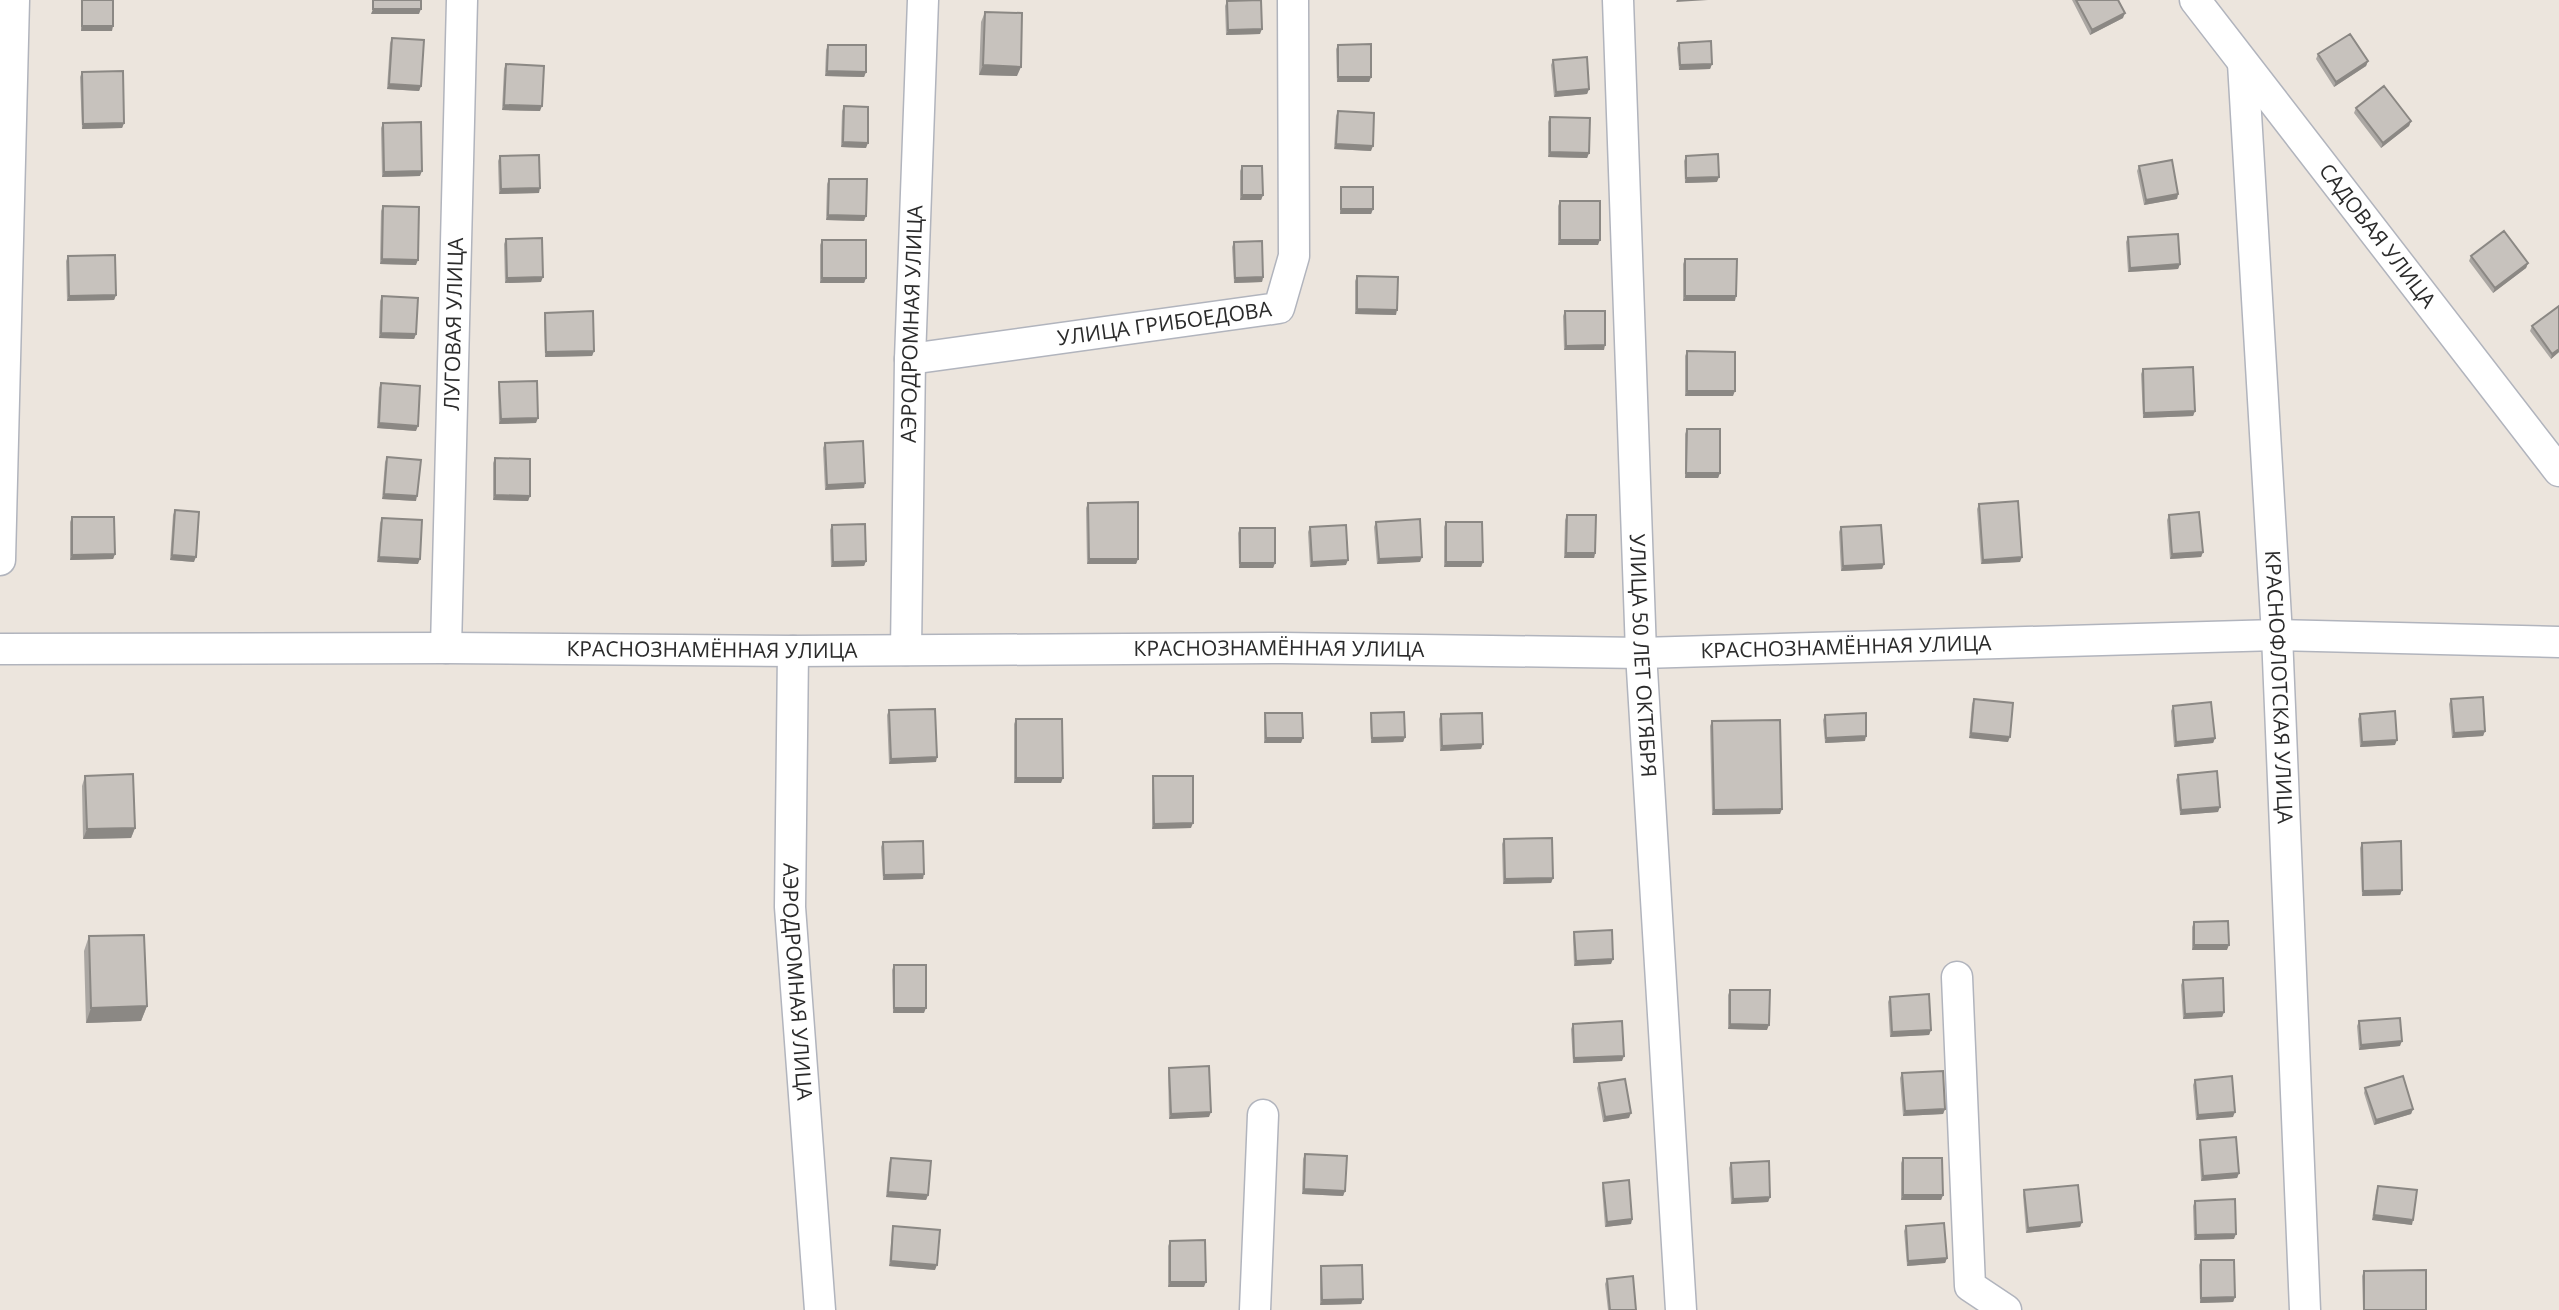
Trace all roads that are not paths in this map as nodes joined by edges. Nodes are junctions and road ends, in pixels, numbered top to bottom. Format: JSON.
{"nodes":[{"id":1,"x":14,"y":0,"type":"edge"},
{"id":2,"x":462,"y":0,"type":"edge"},
{"id":3,"x":923,"y":0,"type":"edge"},
{"id":4,"x":1293,"y":0,"type":"edge"},
{"id":5,"x":1618,"y":0,"type":"edge"},
{"id":6,"x":2195,"y":0,"type":"edge"},
{"id":7,"x":2243,"y":63,"type":"junction"},
{"id":8,"x":910,"y":359,"type":"junction"},
{"id":9,"x":2559,"y":471,"type":"edge"},
{"id":10,"x":0,"y":560,"type":"edge"},
{"id":11,"x":2277,"y":635,"type":"junction"},
{"id":12,"x":2559,"y":642,"type":"edge"},
{"id":13,"x":446,"y":648,"type":"junction"},
{"id":14,"x":0,"y":649,"type":"edge"},
{"id":15,"x":906,"y":650,"type":"junction"},
{"id":16,"x":793,"y":651,"type":"junction"},
{"id":17,"x":1641,"y":653,"type":"junction"},
{"id":18,"x":1957,"y":977,"type":"dead end"},
{"id":19,"x":1263,"y":1115,"type":"dead end"},
{"id":20,"x":820,"y":1310,"type":"edge"},
{"id":21,"x":1255,"y":1310,"type":"edge"},
{"id":22,"x":1681,"y":1310,"type":"edge"},
{"id":23,"x":2006,"y":1310,"type":"edge"},
{"id":24,"x":2305,"y":1310,"type":"edge"}],
"edges":[{"from":1,"to":10,"type":"street"},
{"from":2,"to":13,"type":"street","name":"ЛУГОВАЯ УЛИЦА"},
{"from":3,"to":8,"type":"street","name":"АЭРОДРОМНАЯ УЛИЦА"},
{"from":4,"to":8,"type":"street","name":"УЛИЦА ГРИБОЕДОВА"},
{"from":5,"to":17,"type":"street","name":"УЛИЦА 50 ЛЕТ ОКТЯБРЯ"},
{"from":6,"to":7,"type":"street","name":"САДОВАЯ УЛИЦА"},
{"from":7,"to":9,"type":"street","name":"САДОВАЯ УЛИЦА"},
{"from":7,"to":11,"type":"street","name":"КРАСНОФЛОТСКАЯ УЛИЦА"},
{"from":8,"to":15,"type":"street","name":"АЭРОДРОМНАЯ УЛИЦА"},
{"from":11,"to":12,"type":"street","name":"КРАСНОЗНАМЁННАЯ УЛИЦА"},
{"from":11,"to":17,"type":"street","name":"КРАСНОЗНАМЁННАЯ УЛИЦА"},
{"from":11,"to":24,"type":"street","name":"КРАСНОФЛОТСКАЯ УЛИЦА"},
{"from":13,"to":14,"type":"street","name":"КРАСНОЗНАМЁННАЯ УЛИЦА"},
{"from":13,"to":16,"type":"street","name":"КРАСНОЗНАМЁННАЯ УЛИЦА"},
{"from":15,"to":16,"type":"street","name":"КРАСНОЗНАМЁННАЯ УЛИЦА"},
{"from":15,"to":17,"type":"street","name":"КРАСНОЗНАМЁННАЯ УЛИЦА"},
{"from":16,"to":20,"type":"street","name":"АЭРОДРОМНАЯ УЛИЦА"},
{"from":17,"to":22,"type":"street","name":"УЛИЦА 50 ЛЕТ ОКТЯБРЯ"},
{"from":18,"to":23,"type":"street"},
{"from":19,"to":21,"type":"street"}]}
